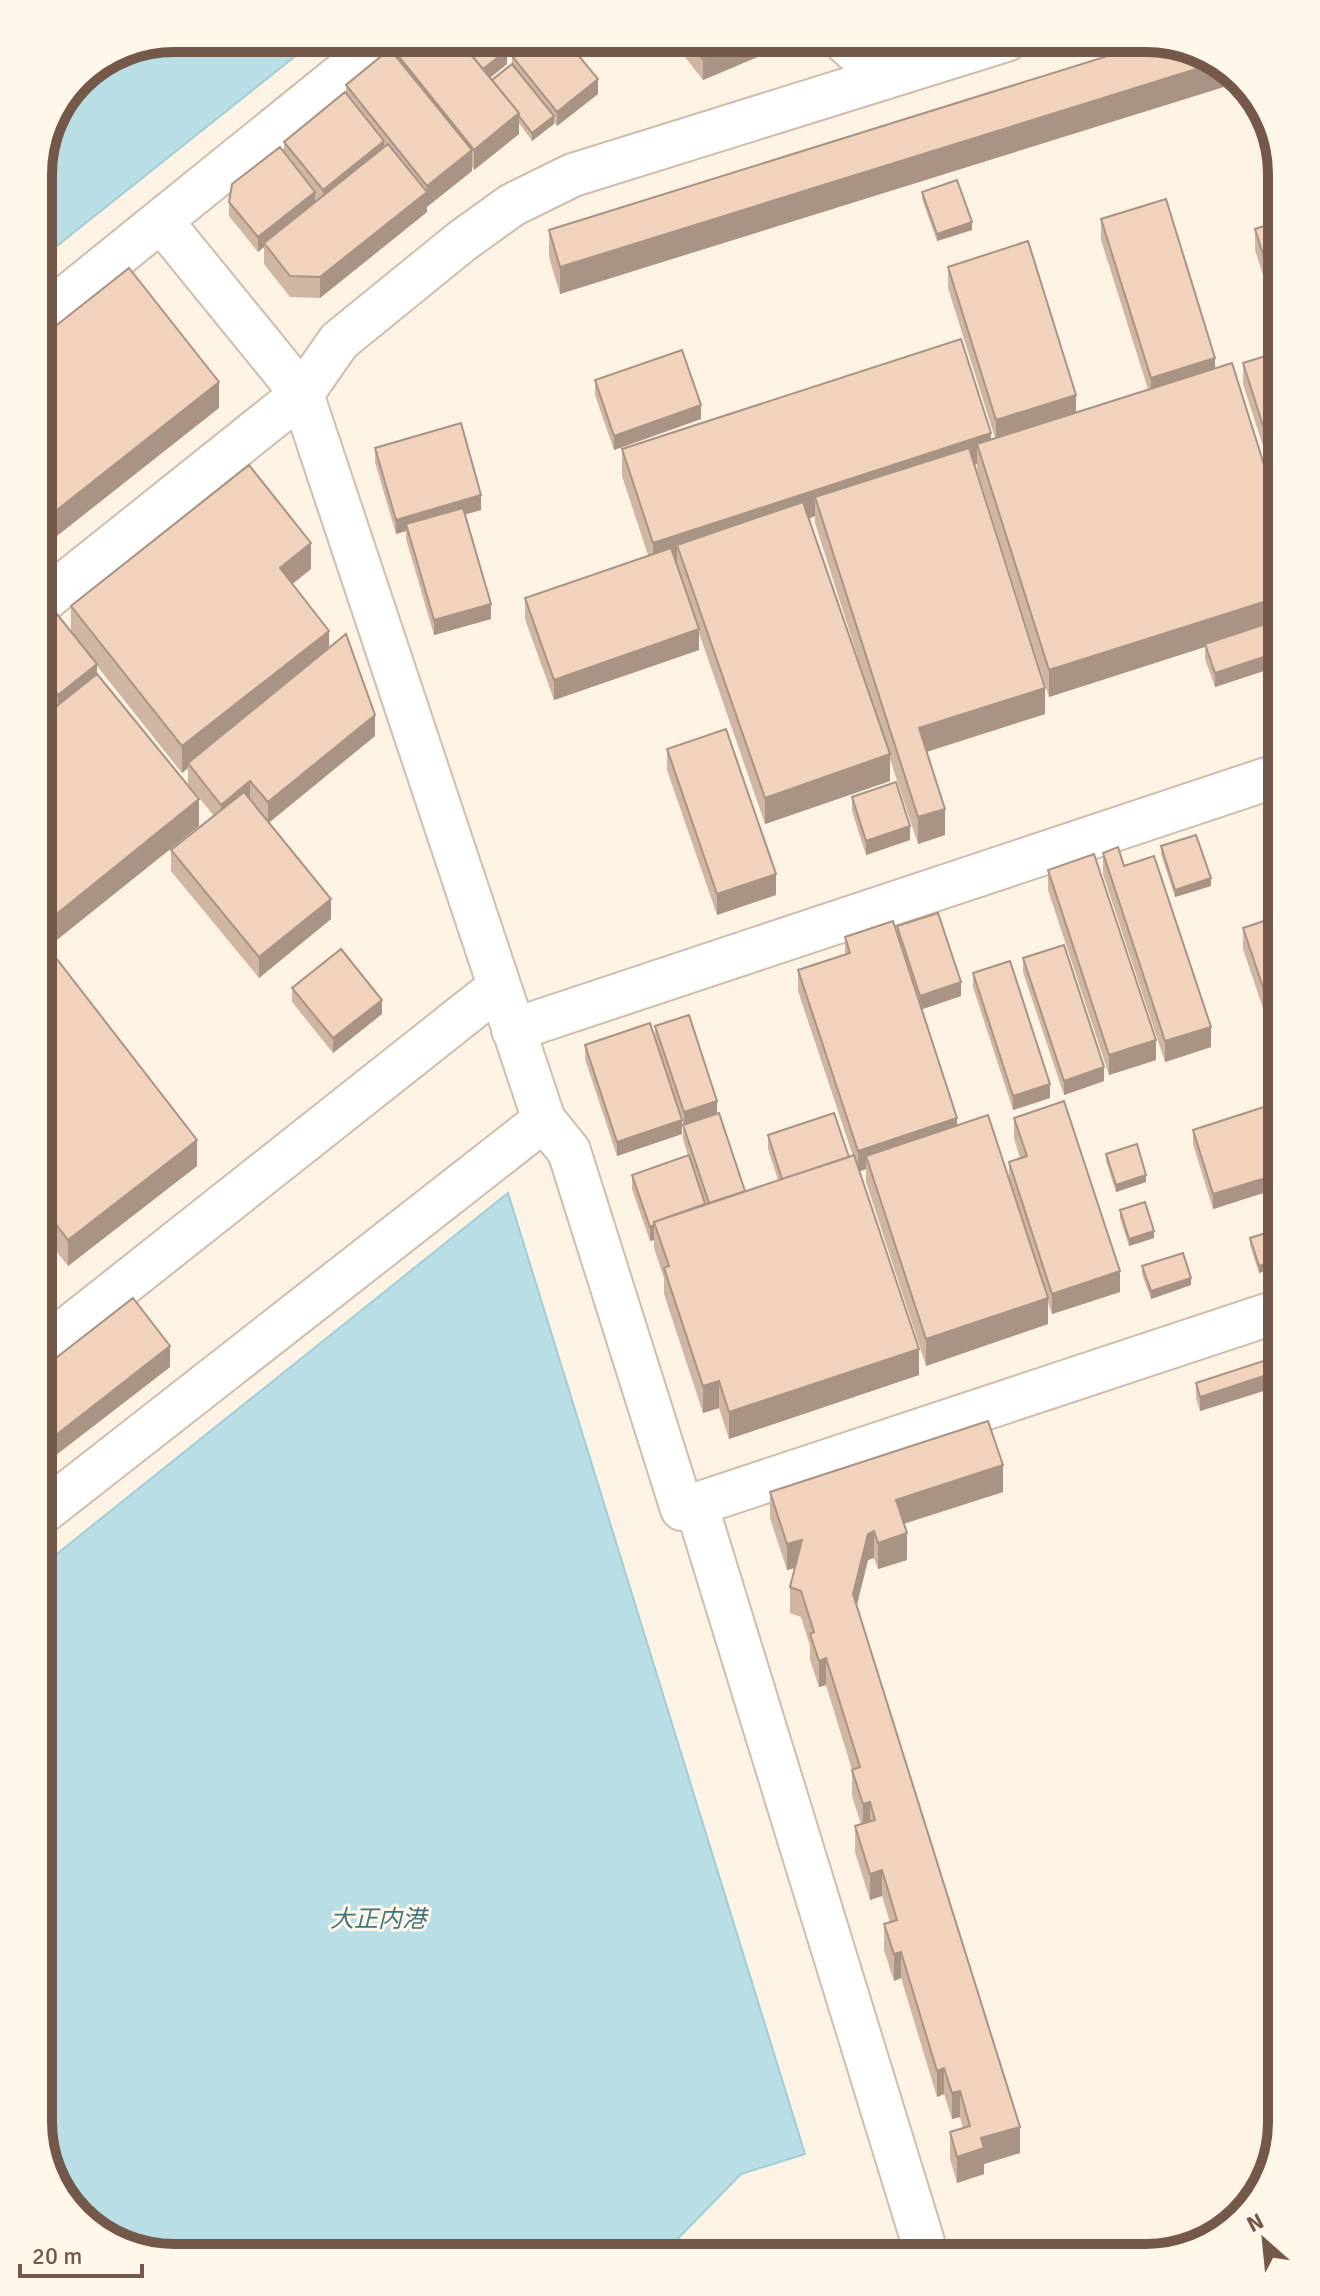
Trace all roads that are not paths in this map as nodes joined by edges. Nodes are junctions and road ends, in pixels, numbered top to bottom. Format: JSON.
{"nodes":[{"id":1,"x":370,"y":52,"type":"edge"},
{"id":2,"x":856,"y":52,"type":"edge"},
{"id":3,"x":968,"y":52,"type":"edge"},
{"id":4,"x":885,"y":78,"type":"junction"},
{"id":5,"x":162,"y":222,"type":"junction"},
{"id":6,"x":52,"y":309,"type":"edge"},
{"id":7,"x":302,"y":394,"type":"junction"},
{"id":8,"x":52,"y":594,"type":"edge"},
{"id":9,"x":1268,"y":779,"type":"edge"},
{"id":10,"x":499,"y":987,"type":"junction"},
{"id":11,"x":513,"y":1030,"type":"junction"},
{"id":12,"x":544,"y":1120,"type":"junction"},
{"id":13,"x":1268,"y":1315,"type":"edge"},
{"id":14,"x":52,"y":1341,"type":"edge"},
{"id":15,"x":696,"y":1504,"type":"junction"},
{"id":16,"x":52,"y":1505,"type":"edge"},
{"id":17,"x":923,"y":2242,"type":"dead end"}],
"edges":[{"from":1,"to":5,"type":"street"},
{"from":2,"to":4,"type":"street"},
{"from":3,"to":4,"type":"street"},
{"from":4,"to":7,"type":"street"},
{"from":5,"to":6,"type":"street"},
{"from":5,"to":7,"type":"street"},
{"from":7,"to":8,"type":"street"},
{"from":7,"to":10,"type":"street"},
{"from":9,"to":11,"type":"street"},
{"from":10,"to":11,"type":"street"},
{"from":10,"to":14,"type":"street"},
{"from":11,"to":12,"type":"street"},
{"from":12,"to":15,"type":"street"},
{"from":12,"to":16,"type":"street"},
{"from":13,"to":15,"type":"street"},
{"from":15,"to":17,"type":"street"}]}
